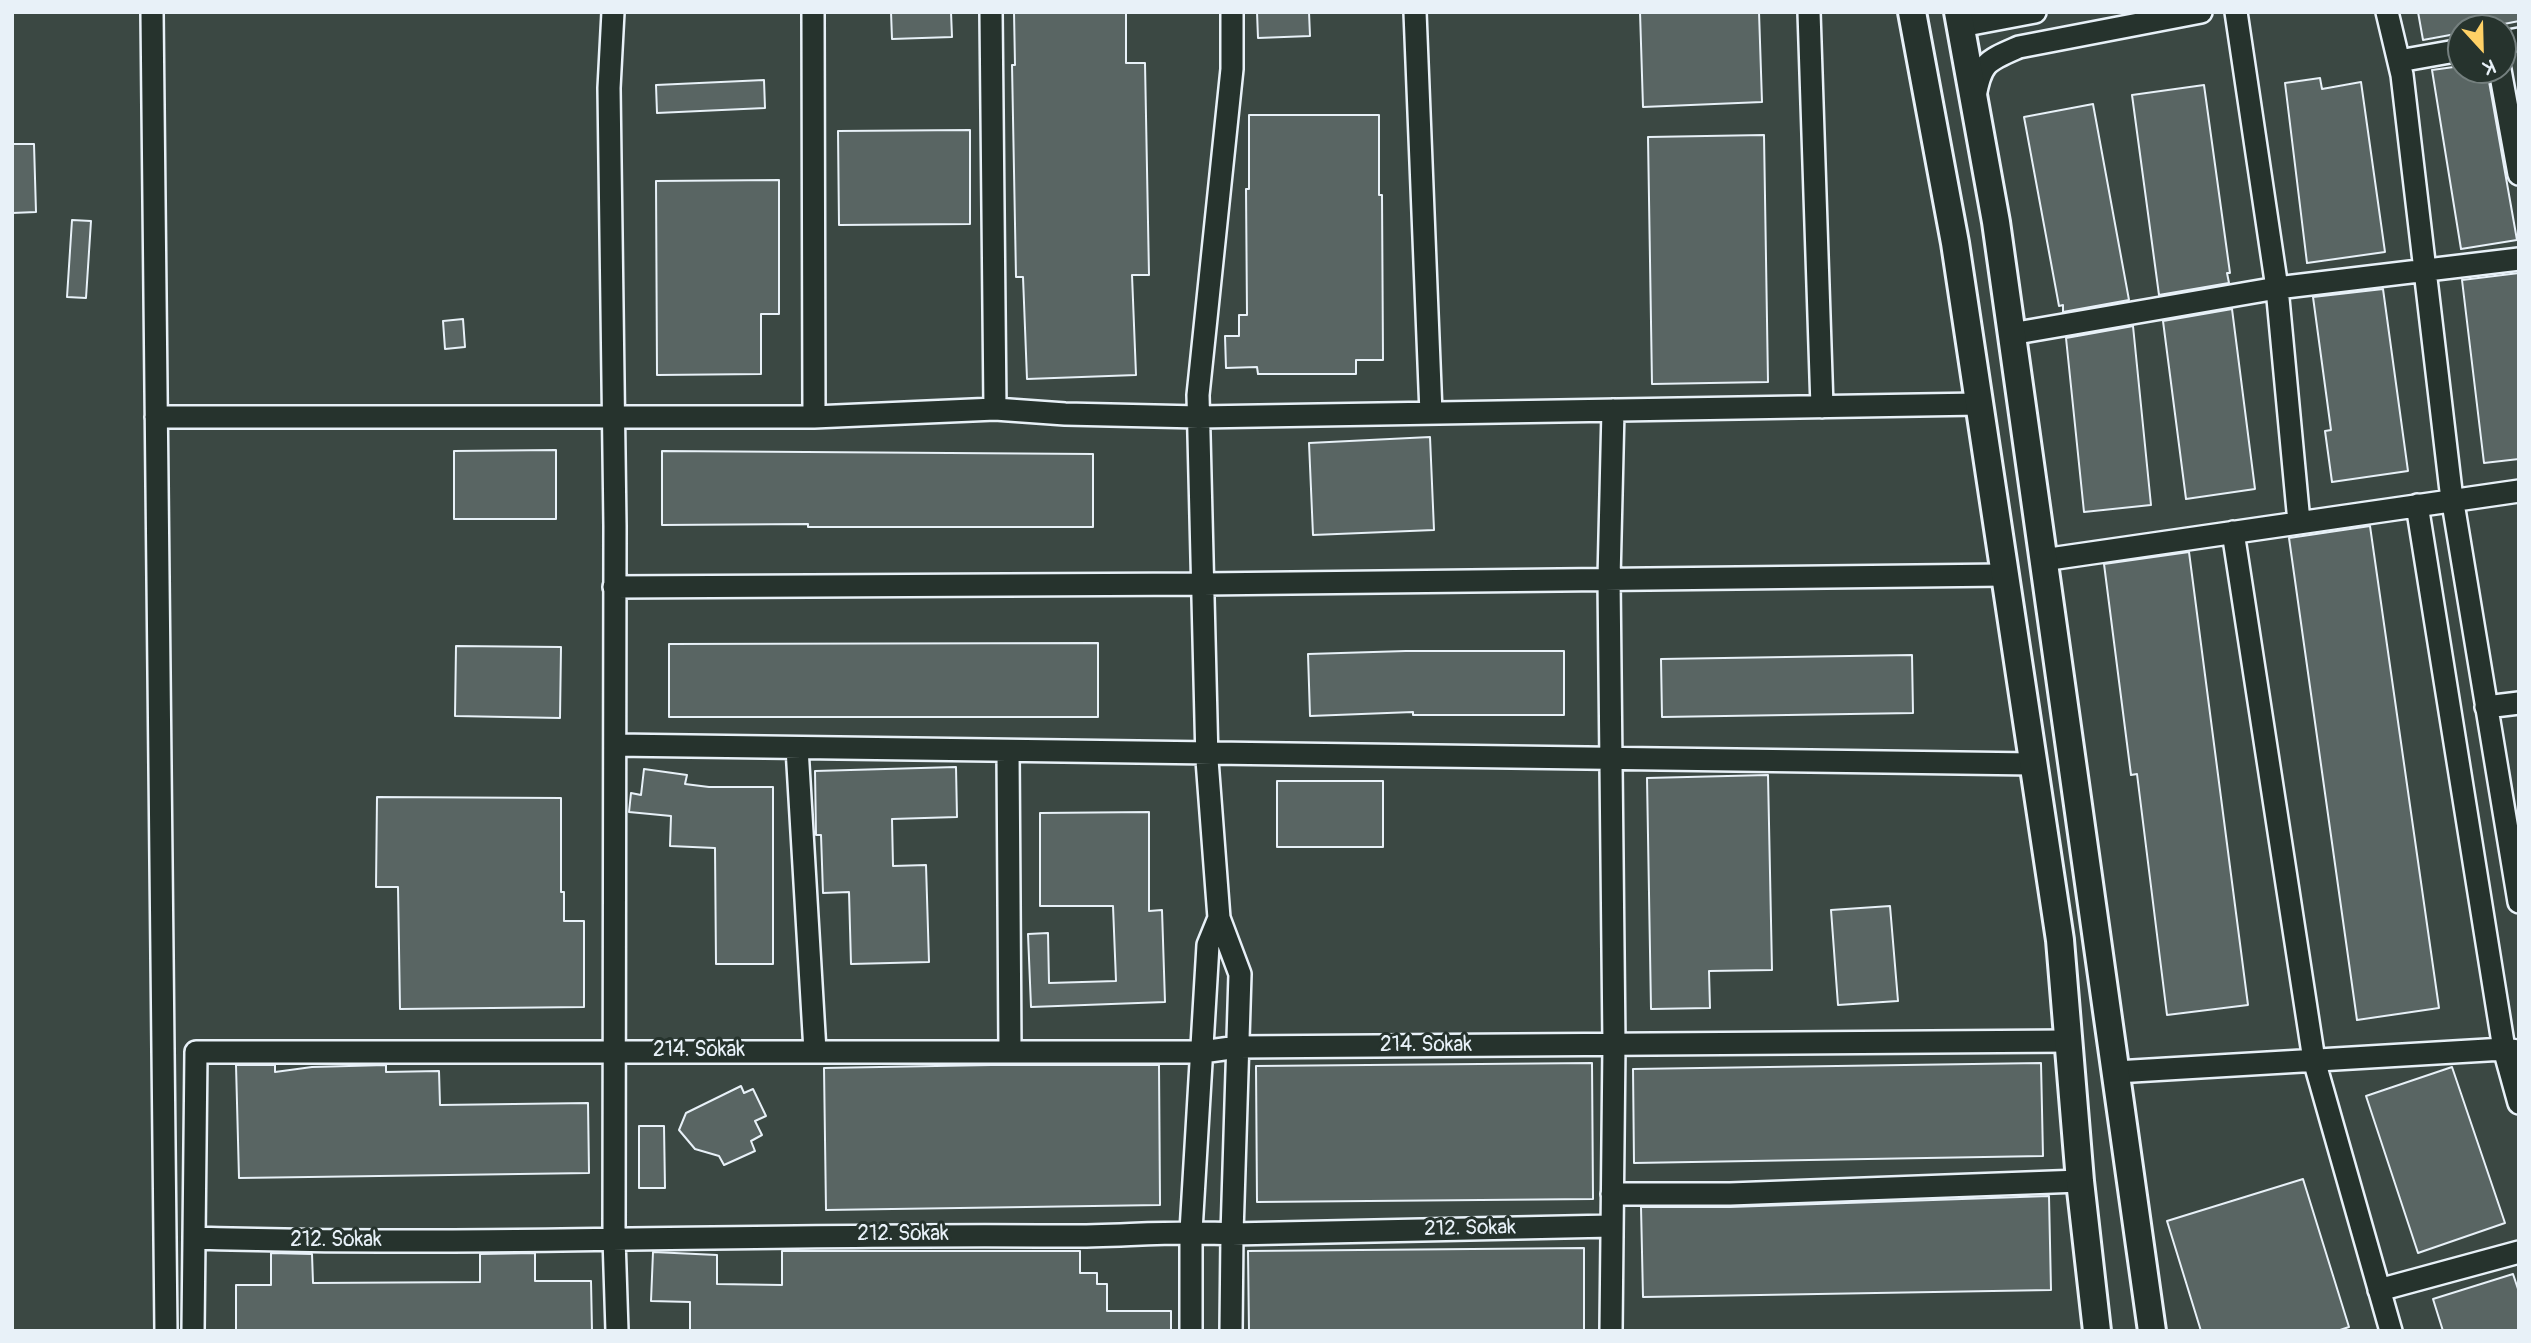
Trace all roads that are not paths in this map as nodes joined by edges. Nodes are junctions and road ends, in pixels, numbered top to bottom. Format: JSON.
{"nodes":[{"id":1,"x":152,"y":12,"type":"edge"},
{"id":2,"x":613,"y":12,"type":"edge"},
{"id":3,"x":813,"y":12,"type":"edge"},
{"id":4,"x":991,"y":12,"type":"edge"},
{"id":5,"x":1232,"y":12,"type":"edge"},
{"id":6,"x":1415,"y":12,"type":"edge"},
{"id":7,"x":1809,"y":12,"type":"edge"},
{"id":8,"x":1912,"y":12,"type":"edge"},
{"id":9,"x":2035,"y":12,"type":"edge"},
{"id":10,"x":2201,"y":12,"type":"edge"},
{"id":11,"x":2236,"y":12,"type":"edge"},
{"id":12,"x":2387,"y":12,"type":"edge"},
{"id":13,"x":1959,"y":19,"type":"edge"},
{"id":14,"x":2447,"y":52,"type":"edge"},
{"id":15,"x":2399,"y":61,"type":"junction"},
{"id":16,"x":2503,"y":84,"type":"edge"},
{"id":17,"x":1974,"y":103,"type":"junction"},
{"id":18,"x":2519,"y":174,"type":"edge"},
{"id":19,"x":2519,"y":259,"type":"edge"},
{"id":20,"x":2424,"y":270,"type":"junction"},
{"id":21,"x":2277,"y":288,"type":"junction"},
{"id":22,"x":2011,"y":334,"type":"junction"},
{"id":23,"x":1979,"y":404,"type":"junction"},
{"id":24,"x":1822,"y":407,"type":"junction"},
{"id":25,"x":995,"y":409,"type":"junction"},
{"id":26,"x":1614,"y":410,"type":"junction"},
{"id":27,"x":1431,"y":413,"type":"junction"},
{"id":28,"x":156,"y":417,"type":"junction"},
{"id":29,"x":613,"y":417,"type":"junction"},
{"id":30,"x":814,"y":417,"type":"junction"},
{"id":31,"x":1199,"y":417,"type":"junction"},
{"id":32,"x":2519,"y":491,"type":"edge"},
{"id":33,"x":2452,"y":500,"type":"junction"},
{"id":34,"x":2417,"y":505,"type":"junction"},
{"id":35,"x":2299,"y":522,"type":"junction"},
{"id":36,"x":2233,"y":532,"type":"junction"},
{"id":37,"x":2043,"y":560,"type":"junction"},
{"id":38,"x":2005,"y":575,"type":"junction"},
{"id":39,"x":1609,"y":579,"type":"junction"},
{"id":40,"x":1203,"y":584,"type":"junction"},
{"id":41,"x":614,"y":587,"type":"junction"},
{"id":42,"x":2519,"y":704,"type":"edge"},
{"id":43,"x":2486,"y":707,"type":"junction"},
{"id":44,"x":615,"y":745,"type":"junction"},
{"id":45,"x":797,"y":748,"type":"junction"},
{"id":46,"x":1009,"y":751,"type":"junction"},
{"id":47,"x":1207,"y":753,"type":"junction"},
{"id":48,"x":1611,"y":759,"type":"junction"},
{"id":49,"x":2034,"y":764,"type":"junction"},
{"id":50,"x":2519,"y":902,"type":"edge"},
{"id":51,"x":1219,"y":918,"type":"junction"},
{"id":52,"x":2069,"y":1041,"type":"junction"},
{"id":53,"x":1614,"y":1044,"type":"junction"},
{"id":54,"x":1238,"y":1047,"type":"junction"},
{"id":55,"x":2511,"y":1050,"type":"edge"},
{"id":56,"x":615,"y":1051,"type":"junction"},
{"id":57,"x":815,"y":1051,"type":"junction"},
{"id":58,"x":1010,"y":1051,"type":"junction"},
{"id":59,"x":1202,"y":1052,"type":"junction"},
{"id":60,"x":2314,"y":1060,"type":"junction"},
{"id":61,"x":2116,"y":1072,"type":"junction"},
{"id":62,"x":2519,"y":1104,"type":"edge"},
{"id":63,"x":2080,"y":1181,"type":"junction"},
{"id":64,"x":1612,"y":1194,"type":"junction"},
{"id":65,"x":1612,"y":1226,"type":"junction"},
{"id":66,"x":1191,"y":1231,"type":"junction"},
{"id":67,"x":1231,"y":1234,"type":"junction"},
{"id":68,"x":194,"y":1238,"type":"junction"},
{"id":69,"x":614,"y":1238,"type":"junction"},
{"id":70,"x":2519,"y":1252,"type":"edge"},
{"id":71,"x":2379,"y":1290,"type":"junction"},
{"id":72,"x":166,"y":1331,"type":"edge"},
{"id":73,"x":193,"y":1331,"type":"edge"},
{"id":74,"x":617,"y":1331,"type":"edge"},
{"id":75,"x":1191,"y":1331,"type":"edge"},
{"id":76,"x":1231,"y":1331,"type":"edge"},
{"id":77,"x":1611,"y":1331,"type":"edge"},
{"id":78,"x":2097,"y":1331,"type":"edge"},
{"id":79,"x":2152,"y":1331,"type":"edge"},
{"id":80,"x":2391,"y":1331,"type":"edge"}],
"edges":[{"from":1,"to":28,"type":"street"},
{"from":2,"to":29,"type":"street"},
{"from":3,"to":30,"type":"street"},
{"from":4,"to":25,"type":"street"},
{"from":5,"to":31,"type":"street"},
{"from":6,"to":27,"type":"street"},
{"from":7,"to":24,"type":"street"},
{"from":8,"to":23,"type":"main road"},
{"from":9,"to":13,"type":"street"},
{"from":10,"to":17,"type":"street"},
{"from":11,"to":21,"type":"street"},
{"from":12,"to":15,"type":"street"},
{"from":13,"to":17,"type":"main road"},
{"from":14,"to":15,"type":"street"},
{"from":15,"to":20,"type":"street"},
{"from":16,"to":18,"type":"street"},
{"from":17,"to":22,"type":"main road"},
{"from":19,"to":20,"type":"street"},
{"from":20,"to":21,"type":"street"},
{"from":20,"to":33,"type":"street"},
{"from":21,"to":22,"type":"street"},
{"from":21,"to":35,"type":"street"},
{"from":22,"to":37,"type":"main road"},
{"from":23,"to":24,"type":"street"},
{"from":23,"to":38,"type":"main road"},
{"from":24,"to":26,"type":"street"},
{"from":25,"to":30,"type":"street"},
{"from":25,"to":31,"type":"street"},
{"from":26,"to":27,"type":"street"},
{"from":26,"to":39,"type":"street"},
{"from":27,"to":31,"type":"street"},
{"from":28,"to":29,"type":"street"},
{"from":28,"to":72,"type":"street"},
{"from":29,"to":30,"type":"street"},
{"from":29,"to":41,"type":"street"},
{"from":31,"to":40,"type":"street"},
{"from":32,"to":33,"type":"street"},
{"from":33,"to":34,"type":"street"},
{"from":33,"to":43,"type":"street"},
{"from":34,"to":35,"type":"street"},
{"from":34,"to":55,"type":"street"},
{"from":35,"to":36,"type":"street"},
{"from":36,"to":37,"type":"street"},
{"from":36,"to":60,"type":"street"},
{"from":37,"to":61,"type":"main road"},
{"from":38,"to":39,"type":"street"},
{"from":38,"to":49,"type":"main road"},
{"from":39,"to":40,"type":"street"},
{"from":39,"to":48,"type":"street"},
{"from":40,"to":41,"type":"street"},
{"from":40,"to":47,"type":"street"},
{"from":41,"to":44,"type":"street"},
{"from":42,"to":43,"type":"street"},
{"from":43,"to":50,"type":"street"},
{"from":44,"to":45,"type":"street"},
{"from":44,"to":56,"type":"street"},
{"from":45,"to":46,"type":"street"},
{"from":45,"to":57,"type":"street"},
{"from":46,"to":47,"type":"street"},
{"from":46,"to":58,"type":"street"},
{"from":47,"to":48,"type":"street"},
{"from":47,"to":51,"type":"street"},
{"from":48,"to":49,"type":"street"},
{"from":48,"to":53,"type":"street"},
{"from":49,"to":52,"type":"main road"},
{"from":51,"to":54,"type":"street"},
{"from":51,"to":59,"type":"street"},
{"from":52,"to":53,"type":"street","name":"214. Sokak"},
{"from":52,"to":63,"type":"main road"},
{"from":53,"to":54,"type":"street","name":"214. Sokak"},
{"from":53,"to":64,"type":"street"},
{"from":54,"to":59,"type":"street","name":"214. Sokak"},
{"from":54,"to":67,"type":"street"},
{"from":55,"to":60,"type":"street"},
{"from":55,"to":62,"type":"street"},
{"from":56,"to":57,"type":"street","name":"214. Sokak"},
{"from":56,"to":68,"type":"street","name":"214. Sokak"},
{"from":56,"to":69,"type":"street"},
{"from":57,"to":58,"type":"street","name":"214. Sokak"},
{"from":58,"to":59,"type":"street","name":"214. Sokak"},
{"from":59,"to":66,"type":"street"},
{"from":60,"to":61,"type":"street"},
{"from":60,"to":71,"type":"street"},
{"from":61,"to":79,"type":"main road"},
{"from":63,"to":64,"type":"street"},
{"from":63,"to":78,"type":"main road"},
{"from":64,"to":65,"type":"street"},
{"from":65,"to":67,"type":"street","name":"212. Sokak"},
{"from":65,"to":77,"type":"street"},
{"from":66,"to":67,"type":"street","name":"212. Sokak"},
{"from":66,"to":69,"type":"street","name":"212. Sokak"},
{"from":66,"to":75,"type":"street"},
{"from":67,"to":76,"type":"street"},
{"from":68,"to":69,"type":"street","name":"212. Sokak"},
{"from":68,"to":73,"type":"street"},
{"from":69,"to":74,"type":"street"},
{"from":70,"to":71,"type":"street"},
{"from":71,"to":80,"type":"street"}]}
